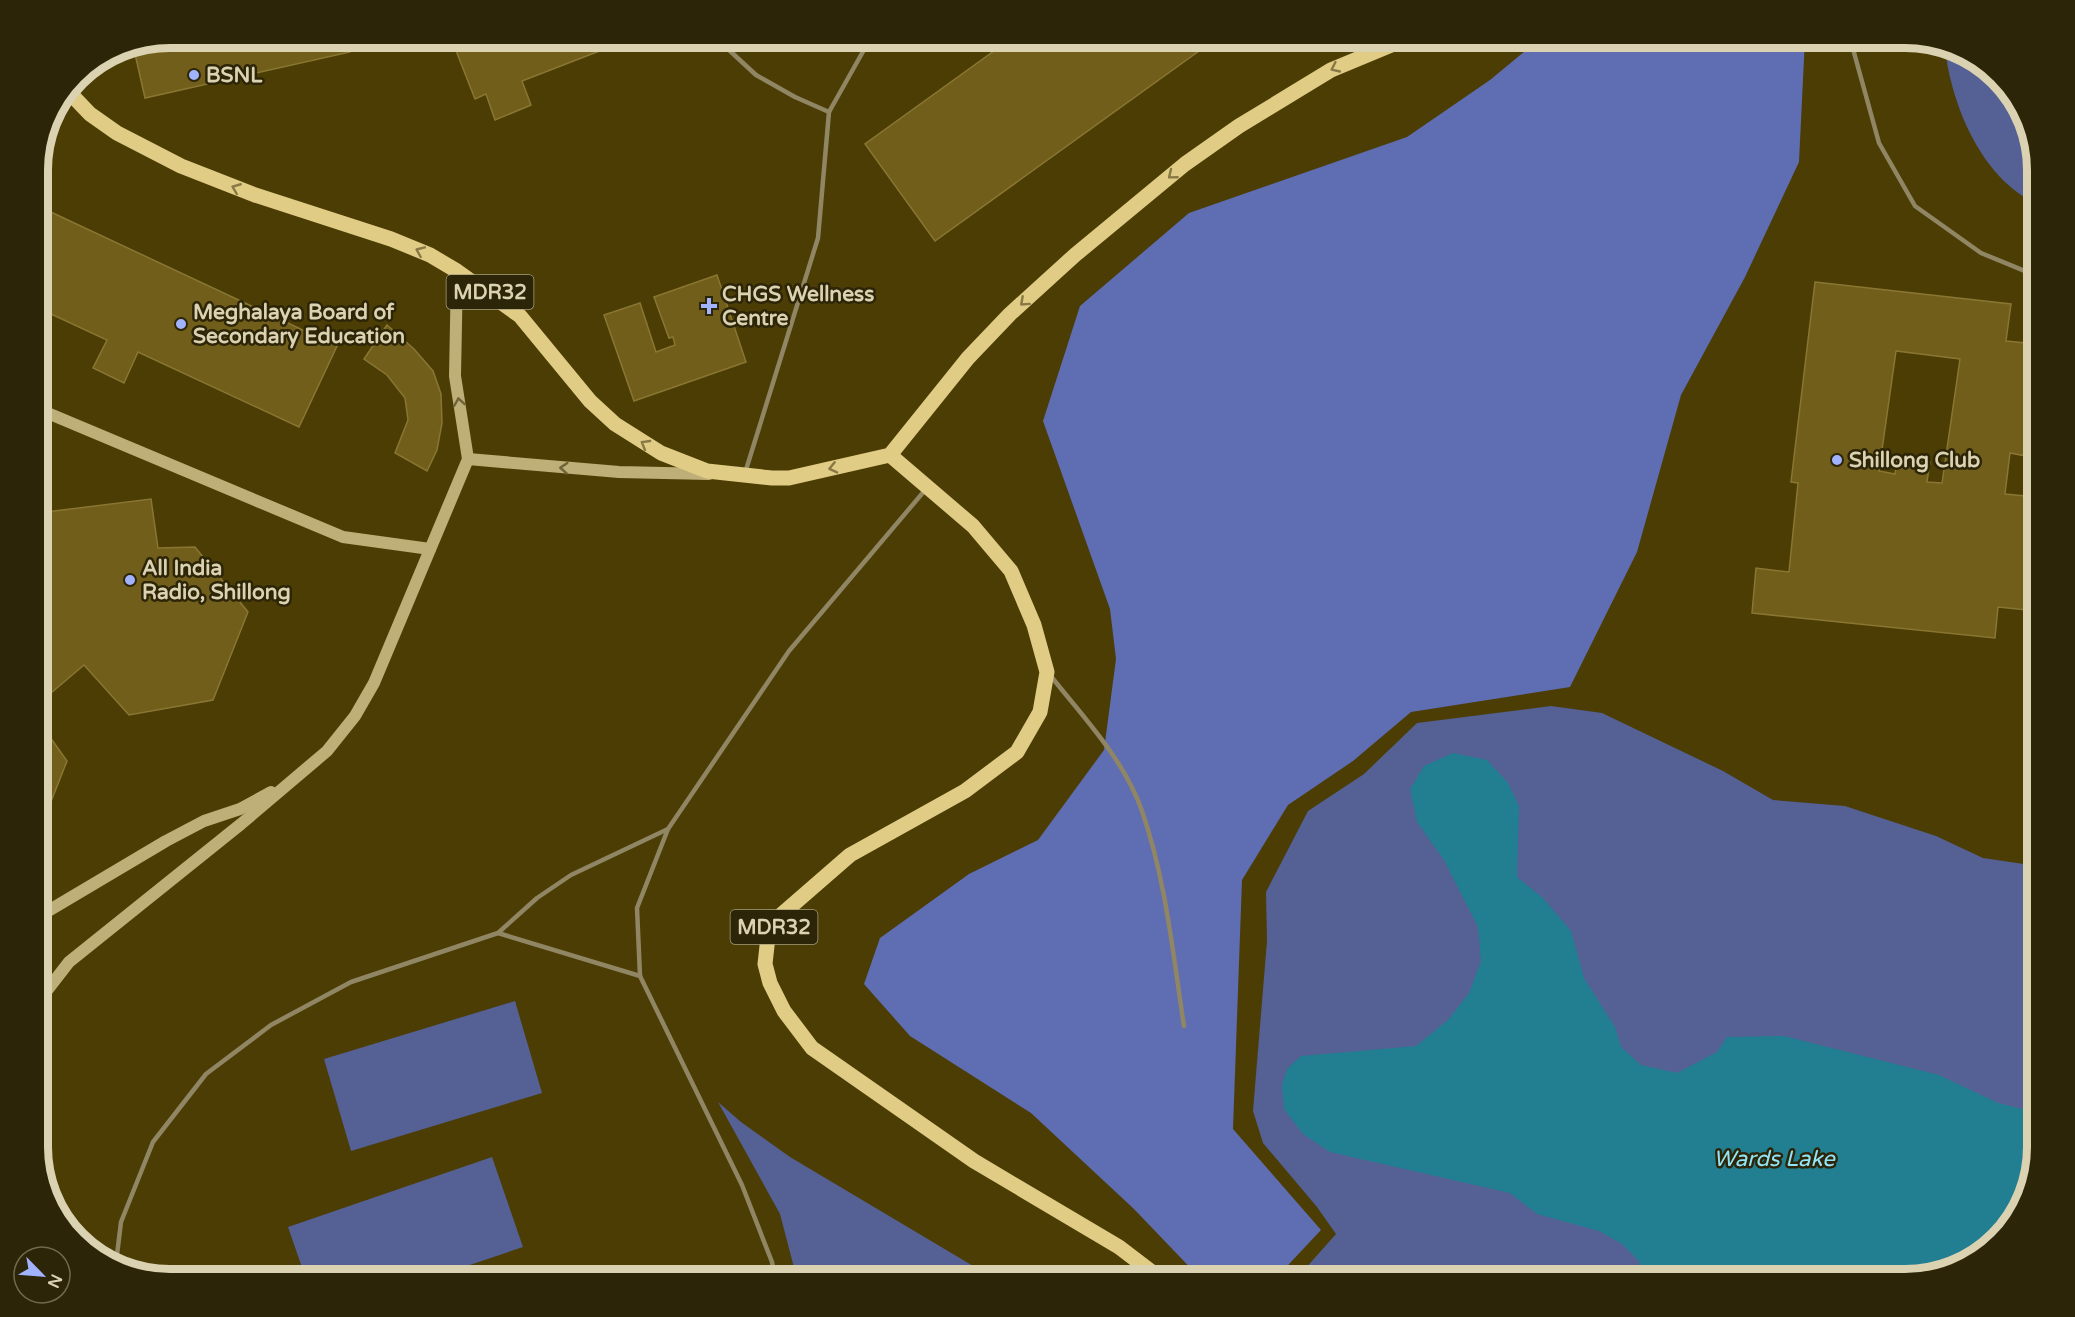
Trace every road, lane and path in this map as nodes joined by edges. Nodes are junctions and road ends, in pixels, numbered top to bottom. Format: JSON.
{"nodes":[{"id":1,"x":727,"y":48,"type":"edge"},
{"id":2,"x":865,"y":48,"type":"edge"},
{"id":3,"x":1384,"y":48,"type":"edge"},
{"id":4,"x":1853,"y":48,"type":"edge"},
{"id":5,"x":73,"y":96,"type":"edge"},
{"id":6,"x":829,"y":111,"type":"junction"},
{"id":7,"x":457,"y":271,"type":"junction"},
{"id":8,"x":2027,"y":272,"type":"edge"},
{"id":9,"x":48,"y":413,"type":"edge"},
{"id":10,"x":890,"y":455,"type":"junction"},
{"id":11,"x":468,"y":459,"type":"junction"},
{"id":12,"x":727,"y":474,"type":"junction"},
{"id":13,"x":745,"y":476,"type":"junction"},
{"id":14,"x":928,"y":487,"type":"junction"},
{"id":15,"x":430,"y":549,"type":"junction"},
{"id":16,"x":1047,"y":672,"type":"junction"},
{"id":17,"x":2027,"y":692,"type":"edge"},
{"id":18,"x":2026,"y":696,"type":"dead end"},
{"id":19,"x":293,"y":780,"type":"junction"},
{"id":20,"x":668,"y":829,"type":"junction"},
{"id":21,"x":48,"y":911,"type":"edge"},
{"id":22,"x":498,"y":933,"type":"junction"},
{"id":23,"x":640,"y":976,"type":"junction"},
{"id":24,"x":48,"y":989,"type":"edge"},
{"id":25,"x":1184,"y":1026,"type":"dead end"},
{"id":26,"x":117,"y":1256,"type":"edge"},
{"id":27,"x":773,"y":1269,"type":"edge"},
{"id":28,"x":1147,"y":1269,"type":"edge"}],
"edges":[{"from":1,"to":6,"type":"lane"},
{"from":2,"to":6,"type":"lane"},
{"from":3,"to":10,"type":"main road","one_way":true},
{"from":4,"to":8,"type":"lane"},
{"from":7,"to":5,"type":"main road","number":"MDR32","one_way":true},
{"from":6,"to":13,"type":"lane"},
{"from":11,"to":7,"type":"street","one_way":true},
{"from":12,"to":7,"type":"main road","number":"MDR32","one_way":true},
{"from":9,"to":15,"type":"street"},
{"from":10,"to":13,"type":"main road","number":"MDR32","one_way":true},
{"from":10,"to":14,"type":"main road","number":"MDR32"},
{"from":12,"to":11,"type":"street","one_way":true},
{"from":11,"to":15,"type":"street"},
{"from":12,"to":13,"type":"main road","number":"MDR32"},
{"from":14,"to":16,"type":"main road","number":"MDR32"},
{"from":14,"to":20,"type":"lane"},
{"from":15,"to":19,"type":"street"},
{"from":16,"to":25,"type":"lane"},
{"from":16,"to":28,"type":"main road","number":"MDR32"},
{"from":17,"to":18,"type":"lane"},
{"from":19,"to":21,"type":"street"},
{"from":19,"to":24,"type":"street"},
{"from":20,"to":22,"type":"lane"},
{"from":20,"to":23,"type":"lane"},
{"from":22,"to":23,"type":"lane"},
{"from":22,"to":26,"type":"lane"},
{"from":23,"to":27,"type":"lane"}]}
